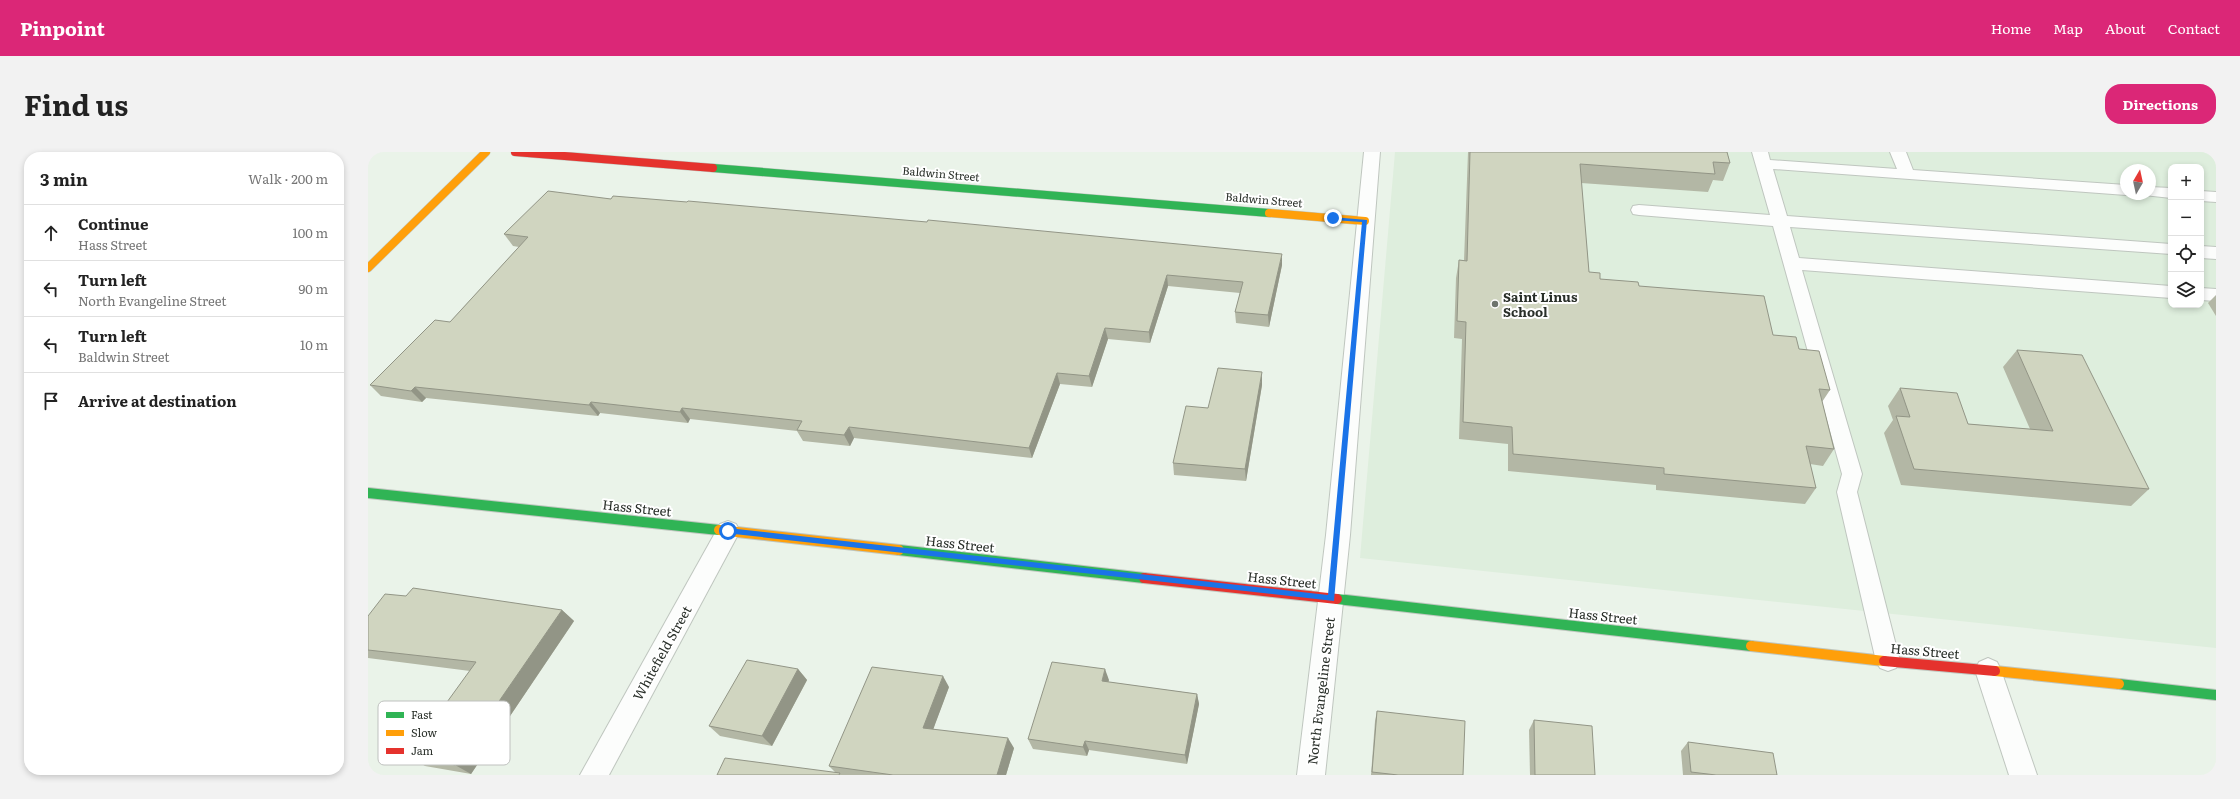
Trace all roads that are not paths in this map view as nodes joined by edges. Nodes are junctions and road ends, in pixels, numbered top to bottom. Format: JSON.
{"nodes":[{"id":1,"x":486,"y":152,"type":"edge"},
{"id":2,"x":515,"y":152,"type":"edge"},
{"id":3,"x":1372,"y":152,"type":"edge"},
{"id":4,"x":1898,"y":152,"type":"edge"},
{"id":5,"x":1762,"y":158,"type":"edge"},
{"id":6,"x":1907,"y":174,"type":"junction"},
{"id":7,"x":2120,"y":190,"type":"edge"},
{"id":8,"x":2156,"y":192,"type":"edge"},
{"id":9,"x":2168,"y":193,"type":"edge"},
{"id":10,"x":2204,"y":196,"type":"edge"},
{"id":11,"x":2216,"y":197,"type":"edge"},
{"id":12,"x":1639,"y":210,"type":"dead end"},
{"id":13,"x":1364,"y":220,"type":"junction"},
{"id":14,"x":1780,"y":221,"type":"junction"},
{"id":15,"x":2168,"y":250,"type":"edge"},
{"id":16,"x":2204,"y":252,"type":"edge"},
{"id":17,"x":2216,"y":253,"type":"edge"},
{"id":18,"x":1791,"y":263,"type":"junction"},
{"id":19,"x":368,"y":268,"type":"edge"},
{"id":20,"x":2168,"y":292,"type":"edge"},
{"id":21,"x":2204,"y":294,"type":"edge"},
{"id":22,"x":2216,"y":295,"type":"edge"},
{"id":23,"x":368,"y":493,"type":"edge"},
{"id":24,"x":728,"y":531,"type":"junction"},
{"id":25,"x":1331,"y":598,"type":"junction"},
{"id":26,"x":1888,"y":661,"type":"junction"},
{"id":27,"x":1988,"y":670,"type":"junction"},
{"id":28,"x":2216,"y":695,"type":"edge"},
{"id":29,"x":594,"y":775,"type":"edge"},
{"id":30,"x":1311,"y":775,"type":"edge"},
{"id":31,"x":2023,"y":775,"type":"edge"}],
"edges":[{"from":1,"to":19,"type":"street"},
{"from":2,"to":13,"type":"street","name":"Baldwin Street"},
{"from":3,"to":13,"type":"street","name":"North Evangeline Street"},
{"from":4,"to":6,"type":"lane"},
{"from":5,"to":6,"type":"lane"},
{"from":5,"to":14,"type":"lane"},
{"from":6,"to":7,"type":"lane"},
{"from":8,"to":9,"type":"lane"},
{"from":10,"to":11,"type":"lane"},
{"from":12,"to":14,"type":"lane"},
{"from":13,"to":25,"type":"street","name":"North Evangeline Street"},
{"from":14,"to":15,"type":"lane"},
{"from":14,"to":18,"type":"lane"},
{"from":16,"to":17,"type":"lane"},
{"from":18,"to":20,"type":"lane"},
{"from":18,"to":26,"type":"lane"},
{"from":21,"to":22,"type":"lane"},
{"from":23,"to":24,"type":"street","name":"Hass Street"},
{"from":24,"to":25,"type":"street","name":"Hass Street"},
{"from":24,"to":29,"type":"street","name":"Whitefield Street"},
{"from":25,"to":26,"type":"street","name":"Hass Street"},
{"from":25,"to":30,"type":"street","name":"North Evangeline Street"},
{"from":26,"to":27,"type":"street","name":"Hass Street"},
{"from":27,"to":28,"type":"street","name":"Hass Street"},
{"from":27,"to":31,"type":"street"}]}
